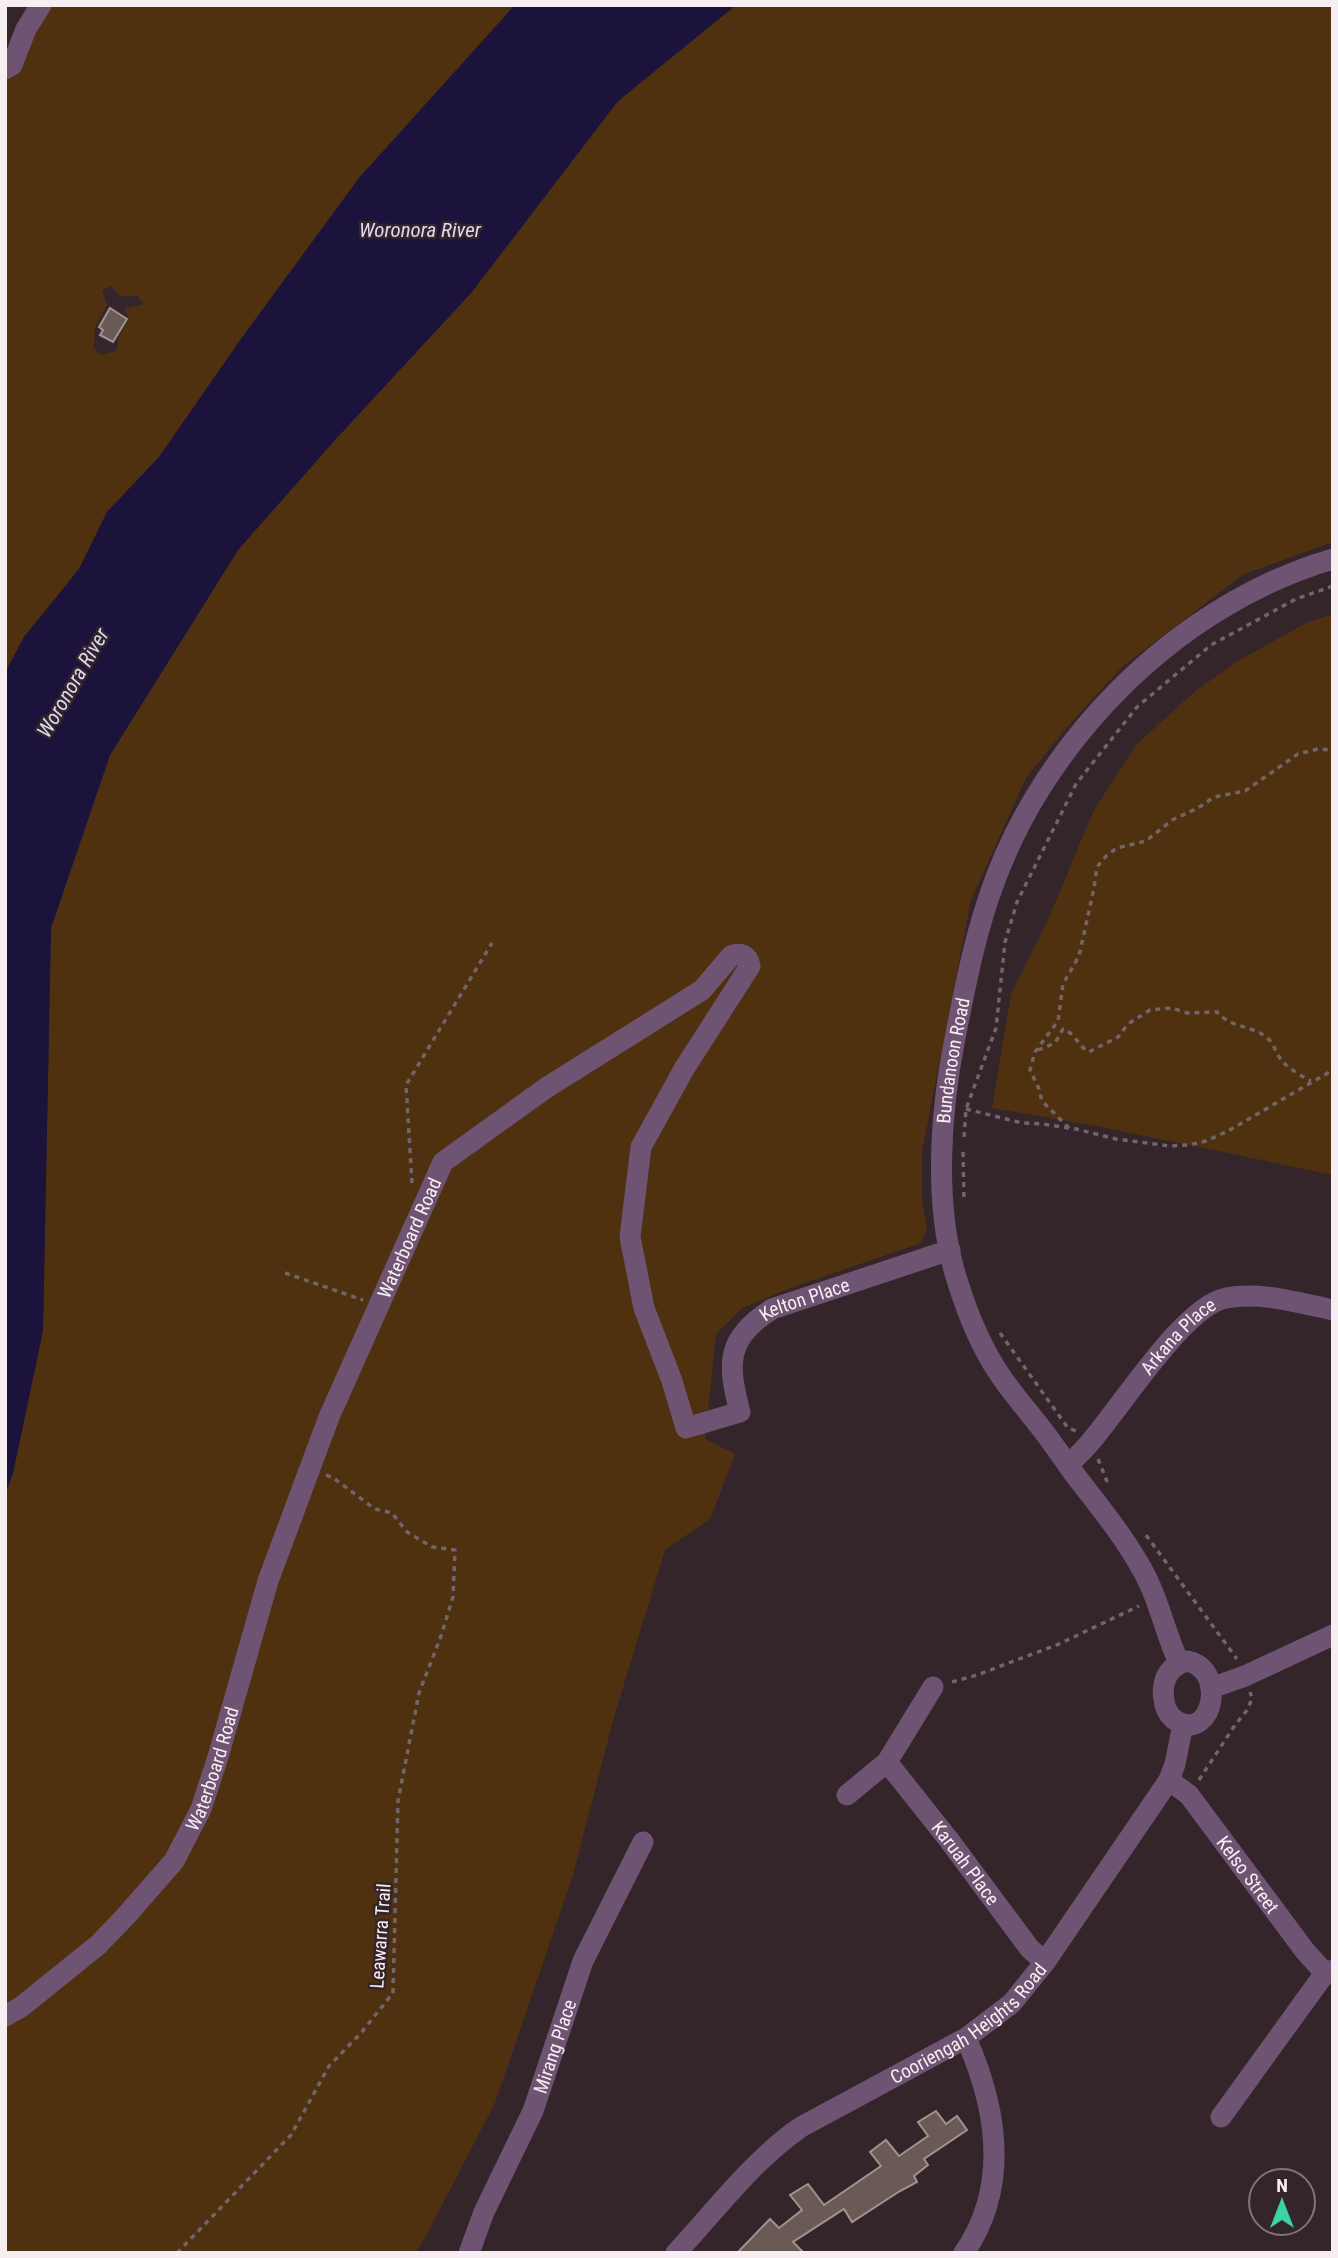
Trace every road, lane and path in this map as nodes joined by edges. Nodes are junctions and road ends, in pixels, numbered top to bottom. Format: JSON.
{"nodes":[{"id":1,"x":41,"y":5,"type":"edge"},
{"id":2,"x":5,"y":69,"type":"edge"},
{"id":3,"x":1333,"y":559,"type":"edge"},
{"id":4,"x":1333,"y":586,"type":"edge"},
{"id":5,"x":1333,"y":750,"type":"edge"},
{"id":6,"x":492,"y":943,"type":"dead end"},
{"id":7,"x":1038,"y":1050,"type":"junction"},
{"id":8,"x":1333,"y":1070,"type":"edge"},
{"id":9,"x":1312,"y":1081,"type":"junction"},
{"id":10,"x":967,"y":1109,"type":"junction"},
{"id":11,"x":1069,"y":1128,"type":"junction"},
{"id":12,"x":964,"y":1207,"type":"dead end"},
{"id":13,"x":415,"y":1224,"type":"junction"},
{"id":14,"x":950,"y":1250,"type":"junction"},
{"id":15,"x":285,"y":1273,"type":"dead end"},
{"id":16,"x":378,"y":1305,"type":"junction"},
{"id":17,"x":1333,"y":1310,"type":"edge"},
{"id":18,"x":998,"y":1331,"type":"dead end"},
{"id":19,"x":740,"y":1412,"type":"joint"},
{"id":20,"x":1087,"y":1446,"type":"junction"},
{"id":21,"x":1068,"y":1465,"type":"junction"},
{"id":22,"x":309,"y":1470,"type":"junction"},
{"id":23,"x":1111,"y":1488,"type":"dead end"},
{"id":24,"x":1143,"y":1531,"type":"dead end"},
{"id":25,"x":1157,"y":1598,"type":"junction"},
{"id":26,"x":1333,"y":1634,"type":"edge"},
{"id":27,"x":1179,"y":1663,"type":"junction"},
{"id":28,"x":1245,"y":1676,"type":"junction"},
{"id":29,"x":933,"y":1687,"type":"joint"},
{"id":30,"x":1210,"y":1688,"type":"junction"},
{"id":31,"x":1183,"y":1724,"type":"junction"},
{"id":32,"x":887,"y":1762,"type":"junction"},
{"id":33,"x":1168,"y":1780,"type":"junction"},
{"id":34,"x":847,"y":1795,"type":"dead end"},
{"id":35,"x":1189,"y":1795,"type":"junction"},
{"id":36,"x":643,"y":1842,"type":"dead end"},
{"id":37,"x":1045,"y":1962,"type":"junction"},
{"id":38,"x":1329,"y":1971,"type":"edge"},
{"id":39,"x":5,"y":2016,"type":"edge"},
{"id":40,"x":966,"y":2038,"type":"junction"},
{"id":41,"x":1222,"y":2117,"type":"dead end"},
{"id":42,"x":177,"y":2253,"type":"edge"},
{"id":43,"x":470,"y":2253,"type":"edge"},
{"id":44,"x":676,"y":2253,"type":"edge"},
{"id":45,"x":964,"y":2253,"type":"edge"}],
"edges":[{"from":1,"to":2,"type":"street"},
{"from":3,"to":14,"type":"street","name":"Bundanoon Road"},
{"from":4,"to":10,"type":"path"},
{"from":5,"to":7,"type":"path"},
{"from":6,"to":13,"type":"path"},
{"from":7,"to":9,"type":"path"},
{"from":7,"to":11,"type":"path"},
{"from":8,"to":9,"type":"path"},
{"from":9,"to":11,"type":"path"},
{"from":10,"to":11,"type":"path"},
{"from":10,"to":12,"type":"path"},
{"from":13,"to":16,"type":"street","name":"Waterboard Road"},
{"from":13,"to":19,"type":"street","name":"Waterboard Road"},
{"from":14,"to":19,"type":"street","name":"Kelton Place"},
{"from":14,"to":21,"type":"street","name":"Bundanoon Road"},
{"from":15,"to":16,"type":"path"},
{"from":16,"to":22,"type":"street","name":"Waterboard Road"},
{"from":17,"to":20,"type":"street","name":"Arkana Place"},
{"from":18,"to":20,"type":"path"},
{"from":20,"to":21,"type":"street","name":"Arkana Place"},
{"from":20,"to":23,"type":"path"},
{"from":21,"to":25,"type":"street","name":"Bundanoon Road"},
{"from":22,"to":39,"type":"street","name":"Waterboard Road"},
{"from":22,"to":42,"type":"path","name":"Leawarra Trail"},
{"from":24,"to":28,"type":"path"},
{"from":25,"to":27,"type":"street","name":"Bundanoon Road"},
{"from":25,"to":29,"type":"path"},
{"from":26,"to":28,"type":"street"},
{"from":27,"to":30,"type":"street"},
{"from":27,"to":31,"type":"street"},
{"from":28,"to":30,"type":"street"},
{"from":28,"to":35,"type":"path"},
{"from":29,"to":32,"type":"street"},
{"from":30,"to":31,"type":"street"},
{"from":31,"to":33,"type":"street","name":"Cooriengah Heights Road"},
{"from":32,"to":34,"type":"street"},
{"from":32,"to":37,"type":"street","name":"Karuah Place"},
{"from":33,"to":35,"type":"street","name":"Kelso Street"},
{"from":33,"to":37,"type":"street","name":"Cooriengah Heights Road"},
{"from":35,"to":38,"type":"street","name":"Kelso Street"},
{"from":36,"to":43,"type":"street","name":"Mirang Place"},
{"from":37,"to":40,"type":"street","name":"Cooriengah Heights Road"},
{"from":38,"to":41,"type":"street"},
{"from":40,"to":44,"type":"street","name":"Cooriengah Heights Road"},
{"from":40,"to":45,"type":"street"}]}
